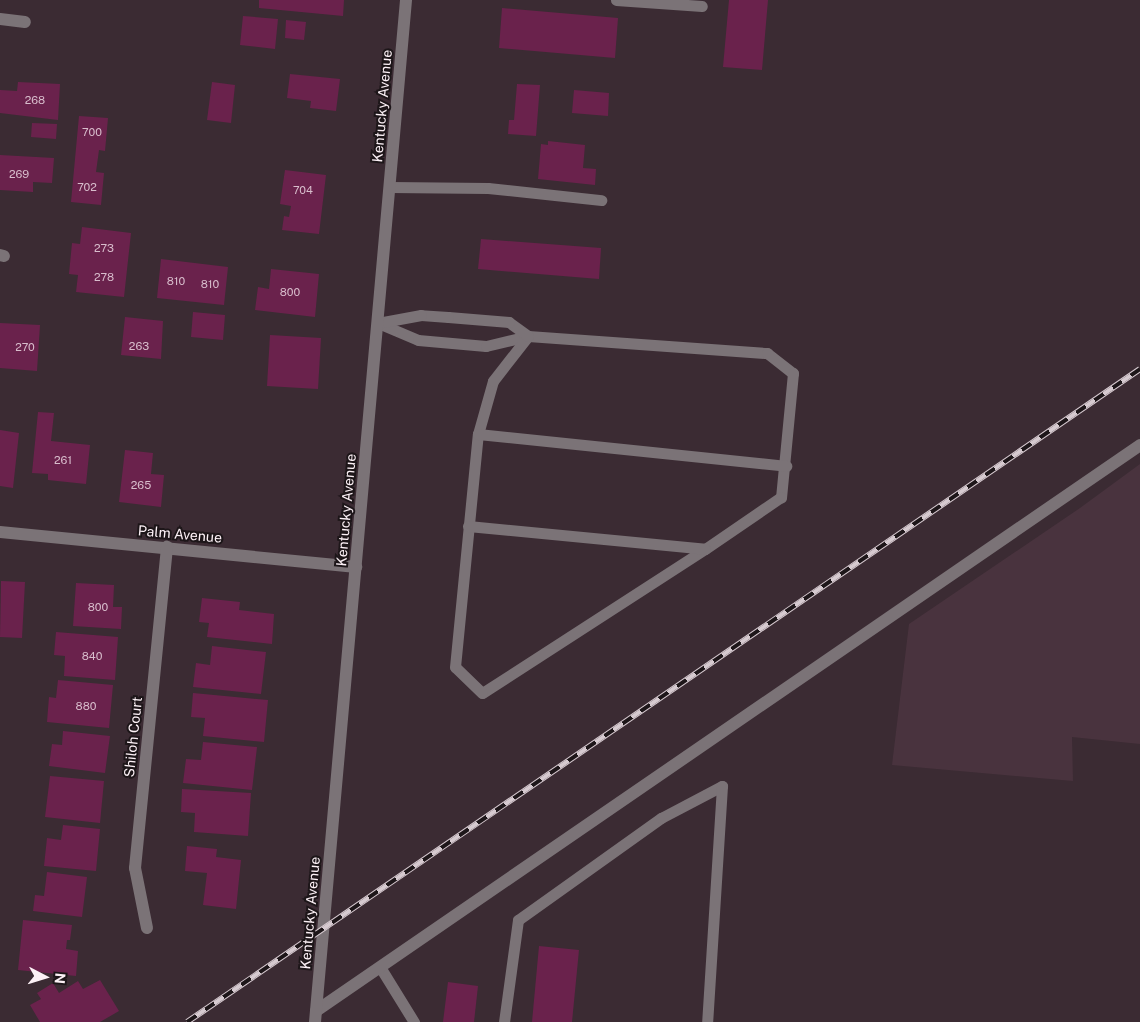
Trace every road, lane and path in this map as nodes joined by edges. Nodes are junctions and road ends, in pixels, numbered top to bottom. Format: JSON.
{"nodes":[{"id":1,"x":406,"y":0,"type":"edge"},
{"id":2,"x":616,"y":0,"type":"edge"},
{"id":3,"x":702,"y":6,"type":"dead end"},
{"id":4,"x":0,"y":19,"type":"edge"},
{"id":5,"x":26,"y":22,"type":"dead end"},
{"id":6,"x":390,"y":186,"type":"junction"},
{"id":7,"x":601,"y":200,"type":"dead end"},
{"id":8,"x":378,"y":323,"type":"junction"},
{"id":9,"x":528,"y":336,"type":"junction"},
{"id":10,"x":478,"y":434,"type":"junction"},
{"id":11,"x":1140,"y":445,"type":"edge"},
{"id":12,"x":786,"y":466,"type":"junction"},
{"id":13,"x":468,"y":526,"type":"junction"},
{"id":14,"x":0,"y":532,"type":"edge"},
{"id":15,"x":167,"y":547,"type":"junction"},
{"id":16,"x":705,"y":549,"type":"junction"},
{"id":17,"x":356,"y":566,"type":"junction"},
{"id":18,"x":147,"y":928,"type":"dead end"},
{"id":19,"x":380,"y":967,"type":"junction"},
{"id":20,"x":315,"y":1016,"type":"edge"},
{"id":21,"x":414,"y":1022,"type":"edge"},
{"id":22,"x":504,"y":1022,"type":"edge"},
{"id":23,"x":707,"y":1022,"type":"edge"}],
"edges":[{"from":1,"to":6,"type":"street","name":"Kentucky Avenue"},
{"from":2,"to":3,"type":"lane"},
{"from":4,"to":5,"type":"street"},
{"from":6,"to":7,"type":"lane"},
{"from":6,"to":8,"type":"street","name":"Kentucky Avenue"},
{"from":8,"to":9,"type":"lane"},
{"from":8,"to":9,"type":"lane"},
{"from":8,"to":17,"type":"street","name":"Kentucky Avenue"},
{"from":9,"to":10,"type":"lane"},
{"from":9,"to":12,"type":"lane"},
{"from":10,"to":12,"type":"lane"},
{"from":10,"to":13,"type":"lane"},
{"from":11,"to":19,"type":"street"},
{"from":12,"to":16,"type":"lane"},
{"from":13,"to":16,"type":"lane"},
{"from":13,"to":16,"type":"lane"},
{"from":14,"to":15,"type":"street","name":"Palm Avenue"},
{"from":15,"to":17,"type":"street","name":"Palm Avenue"},
{"from":15,"to":18,"type":"street","name":"Shiloh Court"},
{"from":17,"to":20,"type":"street","name":"Kentucky Avenue"},
{"from":19,"to":20,"type":"street"},
{"from":19,"to":21,"type":"lane"},
{"from":22,"to":23,"type":"lane"}]}
